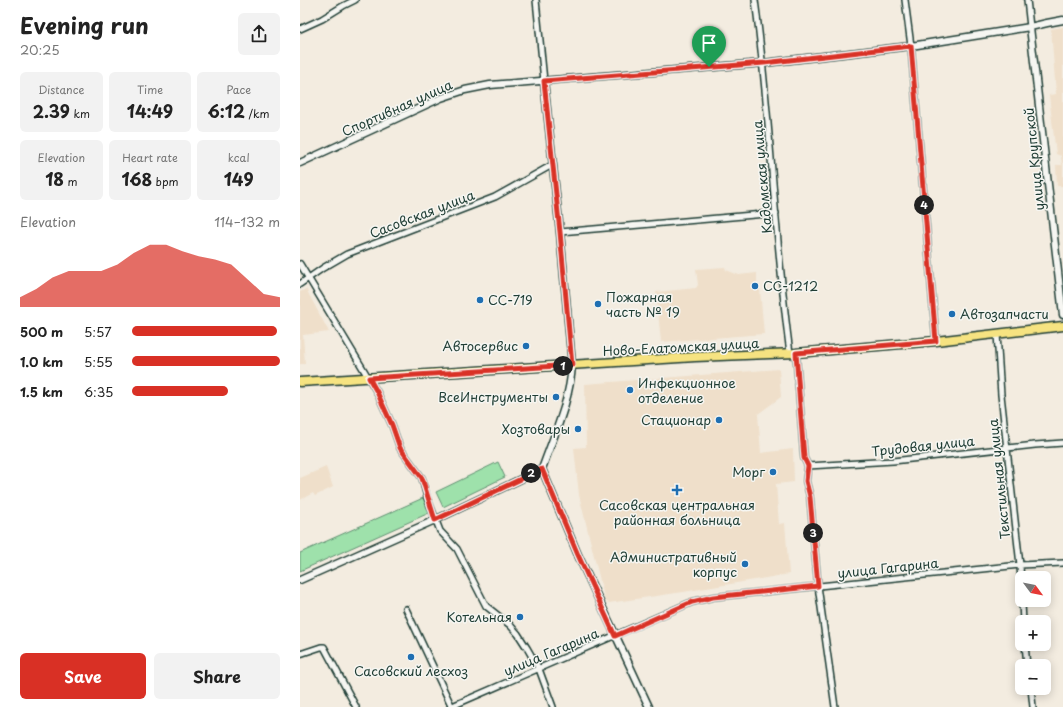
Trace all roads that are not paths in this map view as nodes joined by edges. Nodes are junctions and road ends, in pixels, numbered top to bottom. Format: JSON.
{"nodes":[{"id":1,"x":355,"y":0,"type":"edge"},
{"id":2,"x":536,"y":0,"type":"edge"},
{"id":3,"x":755,"y":0,"type":"edge"},
{"id":4,"x":905,"y":0,"type":"edge"},
{"id":5,"x":1027,"y":0,"type":"edge"},
{"id":6,"x":1063,"y":20,"type":"edge"},
{"id":7,"x":1030,"y":27,"type":"junction"},
{"id":8,"x":300,"y":29,"type":"edge"},
{"id":9,"x":911,"y":46,"type":"junction"},
{"id":10,"x":764,"y":63,"type":"junction"},
{"id":11,"x":544,"y":81,"type":"junction"},
{"id":12,"x":300,"y":163,"type":"edge"},
{"id":13,"x":552,"y":165,"type":"junction"},
{"id":14,"x":776,"y":213,"type":"junction"},
{"id":15,"x":560,"y":232,"type":"junction"},
{"id":16,"x":300,"y":264,"type":"edge"},
{"id":17,"x":309,"y":278,"type":"junction"},
{"id":18,"x":300,"y":284,"type":"edge"},
{"id":19,"x":1063,"y":315,"type":"edge"},
{"id":20,"x":1063,"y":326,"type":"edge"},
{"id":21,"x":997,"y":334,"type":"junction"},
{"id":22,"x":936,"y":341,"type":"junction"},
{"id":23,"x":793,"y":353,"type":"junction"},
{"id":24,"x":572,"y":365,"type":"junction"},
{"id":25,"x":369,"y":378,"type":"junction"},
{"id":26,"x":300,"y":382,"type":"edge"},
{"id":27,"x":1063,"y":443,"type":"edge"},
{"id":28,"x":1008,"y":448,"type":"junction"},
{"id":29,"x":808,"y":466,"type":"junction"},
{"id":30,"x":542,"y":469,"type":"junction"},
{"id":31,"x":435,"y":520,"type":"junction"},
{"id":32,"x":1063,"y":563,"type":"edge"},
{"id":33,"x":1020,"y":565,"type":"junction"},
{"id":34,"x":300,"y":580,"type":"edge"},
{"id":35,"x":818,"y":586,"type":"junction"},
{"id":36,"x":406,"y":609,"type":"dead end"},
{"id":37,"x":1023,"y":615,"type":"edge"},
{"id":38,"x":615,"y":636,"type":"junction"},
{"id":39,"x":300,"y":654,"type":"edge"},
{"id":40,"x":539,"y":669,"type":"junction"},
{"id":41,"x":1031,"y":695,"type":"edge"},
{"id":42,"x":356,"y":707,"type":"edge"},
{"id":43,"x":451,"y":707,"type":"edge"},
{"id":44,"x":553,"y":707,"type":"edge"},
{"id":45,"x":649,"y":707,"type":"edge"},
{"id":46,"x":835,"y":707,"type":"edge"},
{"id":47,"x":1033,"y":707,"type":"edge"}],
"edges":[{"from":1,"to":8,"type":"street"},
{"from":2,"to":11,"type":"street"},
{"from":3,"to":10,"type":"street","name":"Кадомская улица"},
{"from":4,"to":9,"type":"street"},
{"from":5,"to":7,"type":"street","name":"улица Крупской"},
{"from":6,"to":7,"type":"street","name":"Спортивная улица"},
{"from":7,"to":9,"type":"street","name":"Спортивная улица"},
{"from":7,"to":19,"type":"street","name":"улица Крупской"},
{"from":9,"to":10,"type":"street","name":"Спортивная улица"},
{"from":9,"to":22,"type":"street"},
{"from":10,"to":11,"type":"street","name":"Спортивная улица"},
{"from":10,"to":14,"type":"street","name":"Кадомская улица"},
{"from":11,"to":12,"type":"street","name":"Спортивная улица"},
{"from":11,"to":13,"type":"street"},
{"from":13,"to":15,"type":"street"},
{"from":13,"to":17,"type":"street","name":"Сасовская улица"},
{"from":14,"to":15,"type":"street"},
{"from":14,"to":23,"type":"street","name":"Кадомская улица"},
{"from":15,"to":24,"type":"street"},
{"from":16,"to":17,"type":"street"},
{"from":17,"to":18,"type":"street","name":"Сасовская улица"},
{"from":17,"to":25,"type":"street"},
{"from":20,"to":21,"type":"main road","name":"Ново-Елатомская улица"},
{"from":21,"to":22,"type":"main road","name":"Ново-Елатомская улица"},
{"from":21,"to":28,"type":"street","name":"Текстильная улица"},
{"from":22,"to":23,"type":"main road","name":"Ново-Елатомская улица"},
{"from":23,"to":24,"type":"main road","name":"Ново-Елатомская улица"},
{"from":23,"to":29,"type":"street","name":"Кадомская улица"},
{"from":24,"to":25,"type":"main road","name":"Ново-Елатомская улица"},
{"from":24,"to":30,"type":"street"},
{"from":25,"to":26,"type":"main road","name":"Ново-Елатомская улица"},
{"from":25,"to":31,"type":"street"},
{"from":27,"to":28,"type":"street","name":"Трудовая улица"},
{"from":28,"to":29,"type":"street","name":"Трудовая улица"},
{"from":28,"to":33,"type":"street","name":"Текстильная улица"},
{"from":29,"to":35,"type":"street","name":"Кадомская улица"},
{"from":30,"to":31,"type":"street"},
{"from":30,"to":38,"type":"street"},
{"from":31,"to":34,"type":"street"},
{"from":31,"to":40,"type":"street"},
{"from":32,"to":33,"type":"street","name":"улица Гагарина"},
{"from":33,"to":35,"type":"street","name":"улица Гагарина"},
{"from":33,"to":37,"type":"street","name":"Текстильная улица"},
{"from":35,"to":38,"type":"street","name":"улица Гагарина"},
{"from":35,"to":46,"type":"street","name":"Кадомская улица"},
{"from":36,"to":43,"type":"street"},
{"from":38,"to":40,"type":"street","name":"улица Гагарина"},
{"from":38,"to":45,"type":"street"},
{"from":39,"to":42,"type":"street"},
{"from":40,"to":43,"type":"street","name":"улица Гагарина"},
{"from":40,"to":44,"type":"street"},
{"from":41,"to":47,"type":"street"}]}
